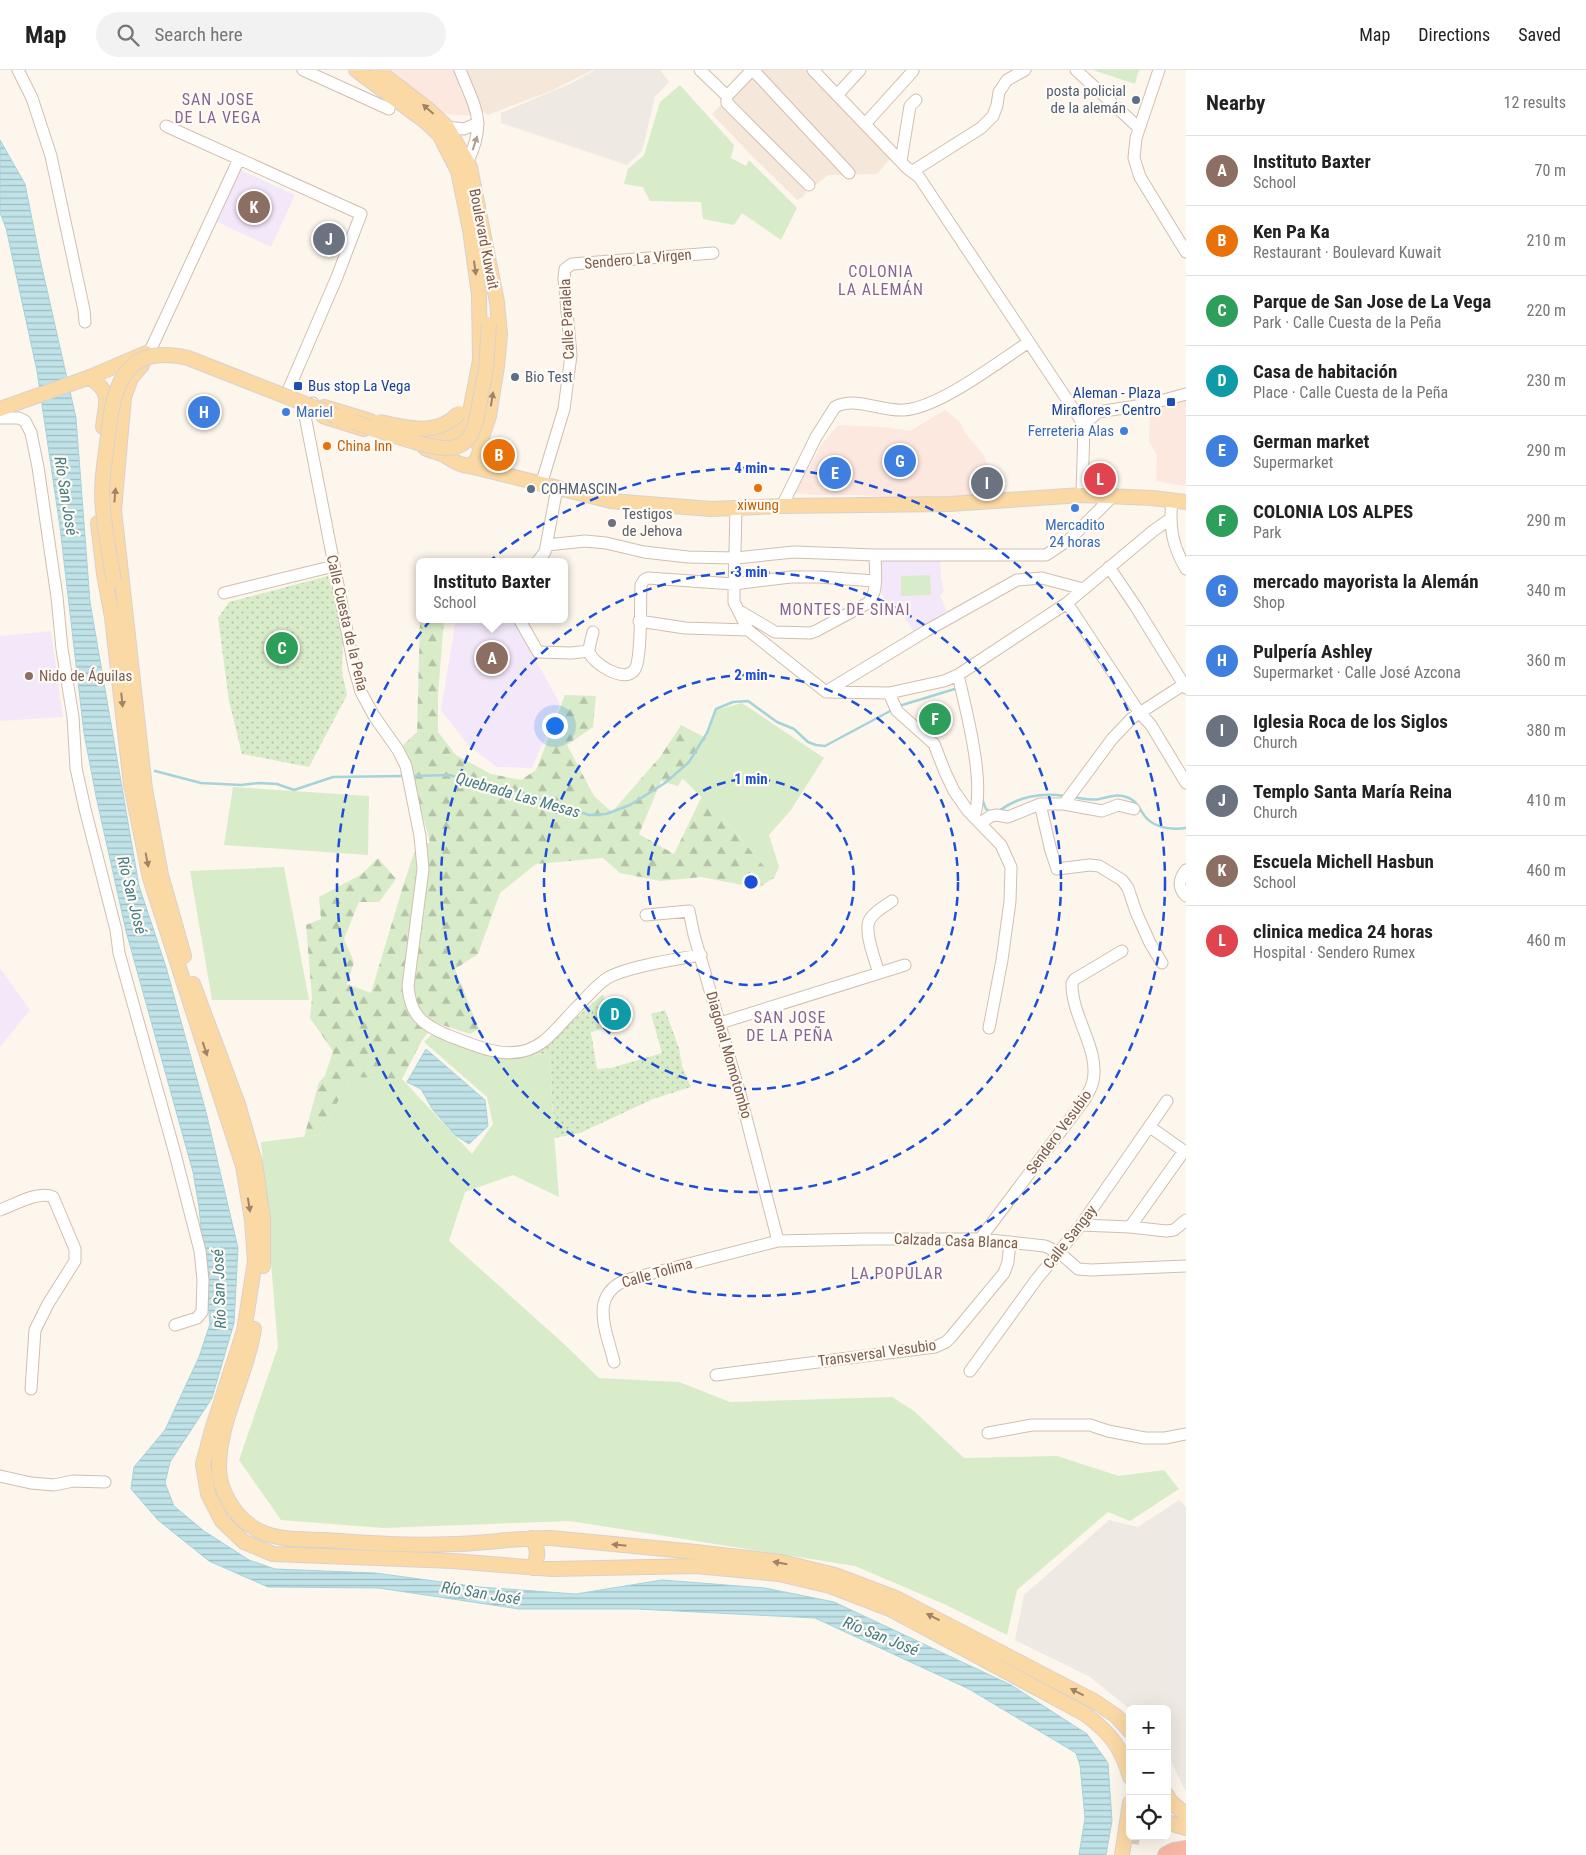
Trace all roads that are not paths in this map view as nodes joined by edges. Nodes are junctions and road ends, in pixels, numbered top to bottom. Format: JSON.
{"nodes":[{"id":1,"x":18,"y":70,"type":"edge"},
{"id":2,"x":303,"y":70,"type":"edge"},
{"id":3,"x":356,"y":70,"type":"edge"},
{"id":4,"x":377,"y":70,"type":"edge"},
{"id":5,"x":461,"y":70,"type":"edge"},
{"id":6,"x":700,"y":70,"type":"edge"},
{"id":7,"x":753,"y":70,"type":"edge"},
{"id":8,"x":813,"y":70,"type":"edge"},
{"id":9,"x":860,"y":70,"type":"edge"},
{"id":10,"x":1025,"y":70,"type":"edge"},
{"id":11,"x":1076,"y":70,"type":"edge"},
{"id":12,"x":1159,"y":70,"type":"edge"},
{"id":13,"x":913,"y":72,"type":"dead end"},
{"id":14,"x":837,"y":95,"type":"junction"},
{"id":15,"x":727,"y":96,"type":"junction"},
{"id":16,"x":916,"y":100,"type":"dead end"},
{"id":17,"x":389,"y":108,"type":"dead end"},
{"id":18,"x":478,"y":123,"type":"junction"},
{"id":19,"x":865,"y":124,"type":"junction"},
{"id":20,"x":166,"y":126,"type":"dead end"},
{"id":21,"x":447,"y":127,"type":"junction"},
{"id":22,"x":1139,"y":128,"type":"junction"},
{"id":23,"x":239,"y":160,"type":"junction"},
{"id":24,"x":468,"y":161,"type":"junction"},
{"id":25,"x":901,"y":161,"type":"junction"},
{"id":26,"x":913,"y":171,"type":"junction"},
{"id":27,"x":850,"y":173,"type":"dead end"},
{"id":28,"x":809,"y":185,"type":"dead end"},
{"id":29,"x":1186,"y":252,"type":"edge"},
{"id":30,"x":713,"y":253,"type":"dead end"},
{"id":31,"x":488,"y":264,"type":"junction"},
{"id":32,"x":565,"y":270,"type":"joint"},
{"id":33,"x":85,"y":322,"type":"dead end"},
{"id":34,"x":484,"y":329,"type":"junction"},
{"id":35,"x":1029,"y":342,"type":"junction"},
{"id":36,"x":144,"y":358,"type":"junction"},
{"id":37,"x":86,"y":379,"type":"junction"},
{"id":38,"x":286,"y":393,"type":"junction"},
{"id":39,"x":1186,"y":394,"type":"edge"},
{"id":40,"x":310,"y":407,"type":"junction"},
{"id":41,"x":0,"y":409,"type":"edge"},
{"id":42,"x":336,"y":416,"type":"junction"},
{"id":43,"x":0,"y":418,"type":"edge"},
{"id":44,"x":1084,"y":425,"type":"junction"},
{"id":45,"x":455,"y":435,"type":"junction"},
{"id":46,"x":479,"y":447,"type":"junction"},
{"id":47,"x":450,"y":458,"type":"junction"},
{"id":48,"x":465,"y":465,"type":"junction"},
{"id":49,"x":491,"y":471,"type":"junction"},
{"id":50,"x":541,"y":485,"type":"junction"},
{"id":51,"x":557,"y":488,"type":"junction"},
{"id":52,"x":1082,"y":495,"type":"junction"},
{"id":53,"x":1113,"y":496,"type":"junction"},
{"id":54,"x":1172,"y":500,"type":"junction"},
{"id":55,"x":1186,"y":502,"type":"edge"},
{"id":56,"x":782,"y":506,"type":"junction"},
{"id":57,"x":736,"y":509,"type":"junction"},
{"id":58,"x":1170,"y":519,"type":"junction"},
{"id":59,"x":547,"y":545,"type":"junction"},
{"id":60,"x":875,"y":555,"type":"junction"},
{"id":61,"x":540,"y":558,"type":"edge"},
{"id":62,"x":736,"y":558,"type":"junction"},
{"id":63,"x":334,"y":566,"type":"junction"},
{"id":64,"x":1109,"y":568,"type":"junction"},
{"id":65,"x":1186,"y":568,"type":"edge"},
{"id":66,"x":875,"y":581,"type":"junction"},
{"id":67,"x":734,"y":584,"type":"junction"},
{"id":68,"x":1084,"y":589,"type":"junction"},
{"id":69,"x":224,"y":593,"type":"dead end"},
{"id":70,"x":1067,"y":603,"type":"junction"},
{"id":71,"x":738,"y":610,"type":"junction"},
{"id":72,"x":119,"y":615,"type":"junction"},
{"id":73,"x":640,"y":621,"type":"junction"},
{"id":74,"x":521,"y":623,"type":"edge"},
{"id":75,"x":748,"y":630,"type":"junction"},
{"id":76,"x":593,"y":632,"type":"dead end"},
{"id":77,"x":589,"y":650,"type":"junction"},
{"id":78,"x":958,"y":675,"type":"junction"},
{"id":79,"x":1185,"y":685,"type":"edge"},
{"id":80,"x":826,"y":692,"type":"junction"},
{"id":81,"x":890,"y":695,"type":"junction"},
{"id":82,"x":1139,"y":712,"type":"junction"},
{"id":83,"x":1186,"y":783,"type":"edge"},
{"id":84,"x":1040,"y":804,"type":"junction"},
{"id":85,"x":1064,"y":804,"type":"junction"},
{"id":86,"x":1134,"y":809,"type":"dead end"},
{"id":87,"x":977,"y":820,"type":"junction"},
{"id":88,"x":1186,"y":870,"type":"edge"},
{"id":89,"x":1186,"y":896,"type":"edge"},
{"id":90,"x":892,"y":901,"type":"dead end"},
{"id":91,"x":646,"y":915,"type":"dead end"},
{"id":92,"x":1122,"y":951,"type":"dead end"},
{"id":93,"x":701,"y":955,"type":"junction"},
{"id":94,"x":1162,"y":963,"type":"dead end"},
{"id":95,"x":905,"y":965,"type":"dead end"},
{"id":96,"x":878,"y":973,"type":"junction"},
{"id":97,"x":720,"y":1023,"type":"junction"},
{"id":98,"x":989,"y":1028,"type":"dead end"},
{"id":99,"x":1167,"y":1102,"type":"dead end"},
{"id":100,"x":1150,"y":1128,"type":"junction"},
{"id":101,"x":1185,"y":1152,"type":"edge"},
{"id":102,"x":0,"y":1210,"type":"edge"},
{"id":103,"x":1186,"y":1220,"type":"edge"},
{"id":104,"x":1081,"y":1226,"type":"junction"},
{"id":105,"x":1130,"y":1227,"type":"junction"},
{"id":106,"x":980,"y":1239,"type":"junction"},
{"id":107,"x":778,"y":1241,"type":"junction"},
{"id":108,"x":1010,"y":1242,"type":"junction"},
{"id":109,"x":1060,"y":1253,"type":"junction"},
{"id":110,"x":1186,"y":1266,"type":"edge"},
{"id":111,"x":175,"y":1325,"type":"dead end"},
{"id":112,"x":614,"y":1362,"type":"dead end"},
{"id":113,"x":970,"y":1371,"type":"dead end"},
{"id":114,"x":716,"y":1375,"type":"dead end"},
{"id":115,"x":31,"y":1389,"type":"dead end"},
{"id":116,"x":988,"y":1433,"type":"dead end"},
{"id":117,"x":1186,"y":1434,"type":"edge"},
{"id":118,"x":0,"y":1476,"type":"edge"},
{"id":119,"x":105,"y":1482,"type":"dead end"},
{"id":120,"x":531,"y":1538,"type":"junction"},
{"id":121,"x":551,"y":1538,"type":"junction"},
{"id":122,"x":532,"y":1568,"type":"junction"},
{"id":123,"x":552,"y":1569,"type":"junction"},
{"id":124,"x":1094,"y":1701,"type":"junction"},
{"id":125,"x":1126,"y":1727,"type":"edge"},
{"id":126,"x":1126,"y":1737,"type":"edge"},
{"id":127,"x":1126,"y":1761,"type":"edge"},
{"id":128,"x":1171,"y":1802,"type":"edge"},
{"id":129,"x":1186,"y":1815,"type":"edge"},
{"id":130,"x":1171,"y":1823,"type":"edge"},
{"id":131,"x":1186,"y":1828,"type":"edge"},
{"id":132,"x":1129,"y":1841,"type":"tunnel mouth"},
{"id":133,"x":1186,"y":1849,"type":"edge"},
{"id":134,"x":1122,"y":1855,"type":"edge"},
{"id":135,"x":1166,"y":1855,"type":"edge"}],
"edges":[{"from":1,"to":33,"type":"street"},
{"from":2,"to":17,"type":"street"},
{"from":3,"to":34,"type":"main road","name":"Boulevard Kuwait","one_way":true},
{"from":21,"to":4,"type":"main road","name":"Boulevard Kuwait","one_way":true},
{"from":5,"to":18,"type":"street"},
{"from":6,"to":15,"type":"street"},
{"from":7,"to":15,"type":"street"},
{"from":7,"to":27,"type":"street"},
{"from":8,"to":14,"type":"street"},
{"from":9,"to":14,"type":"street"},
{"from":10,"to":26,"type":"street"},
{"from":11,"to":22,"type":"street"},
{"from":12,"to":22,"type":"street"},
{"from":13,"to":19,"type":"street"},
{"from":14,"to":19,"type":"street"},
{"from":15,"to":28,"type":"street"},
{"from":16,"to":25,"type":"street"},
{"from":18,"to":21,"type":"street"},
{"from":24,"to":18,"type":"street","one_way":true},
{"from":19,"to":25,"type":"street"},
{"from":20,"to":23,"type":"street"},
{"from":21,"to":24,"type":"main road","name":"Boulevard Kuwait"},
{"from":22,"to":29,"type":"street"},
{"from":23,"to":36,"type":"street"},
{"from":23,"to":38,"type":"street"},
{"from":24,"to":31,"type":"main road","name":"Boulevard Kuwait"},
{"from":25,"to":26,"type":"street"},
{"from":26,"to":35,"type":"street"},
{"from":30,"to":32,"type":"street","name":"Sendero La Virgen"},
{"from":31,"to":34,"type":"main road"},
{"from":46,"to":31,"type":"main road","name":"Boulevard Kuwait","one_way":true},
{"from":32,"to":50,"type":"street","name":"Calle Paralela"},
{"from":34,"to":42,"type":"main road","bridge":true},
{"from":34,"to":42,"type":"main road","bridge":true},
{"from":34,"to":45,"type":"main road","name":"Boulevard Kuwait"},
{"from":35,"to":44,"type":"street"},
{"from":35,"to":56,"type":"street"},
{"from":36,"to":37,"type":"main road"},
{"from":36,"to":38,"type":"main road"},
{"from":36,"to":40,"type":"main road"},
{"from":72,"to":36,"type":"main road","one_way":true},
{"from":37,"to":41,"type":"main road"},
{"from":37,"to":72,"type":"main road"},
{"from":38,"to":40,"type":"main road"},
{"from":39,"to":44,"type":"street"},
{"from":40,"to":45,"type":"main road"},
{"from":40,"to":47,"type":"main road"},
{"from":40,"to":63,"type":"street","name":"Calle Cuesta de la Peña"},
{"from":42,"to":72,"type":"main road","bridge":true},
{"from":43,"to":111,"type":"street"},
{"from":44,"to":52,"type":"street"},
{"from":45,"to":46,"type":"main road"},
{"from":45,"to":47,"type":"main road"},
{"from":46,"to":48,"type":"main road"},
{"from":46,"to":49,"type":"main road"},
{"from":47,"to":48,"type":"main road"},
{"from":48,"to":49,"type":"main road"},
{"from":49,"to":50,"type":"main road"},
{"from":50,"to":51,"type":"main road"},
{"from":51,"to":57,"type":"main road"},
{"from":51,"to":59,"type":"street"},
{"from":52,"to":53,"type":"main road"},
{"from":52,"to":56,"type":"main road"},
{"from":53,"to":54,"type":"main road"},
{"from":53,"to":60,"type":"street"},
{"from":54,"to":55,"type":"main road"},
{"from":54,"to":58,"type":"street"},
{"from":56,"to":57,"type":"main road"},
{"from":57,"to":62,"type":"street"},
{"from":58,"to":64,"type":"street"},
{"from":58,"to":65,"type":"street"},
{"from":59,"to":61,"type":"street"},
{"from":59,"to":62,"type":"street"},
{"from":60,"to":62,"type":"street"},
{"from":60,"to":66,"type":"street"},
{"from":62,"to":67,"type":"street"},
{"from":63,"to":69,"type":"street"},
{"from":63,"to":93,"type":"street","name":"Calle Cuesta de la Peña"},
{"from":64,"to":68,"type":"street"},
{"from":64,"to":79,"type":"street"},
{"from":66,"to":67,"type":"street"},
{"from":66,"to":71,"type":"street"},
{"from":67,"to":71,"type":"street"},
{"from":67,"to":73,"type":"street"},
{"from":68,"to":70,"type":"street"},
{"from":68,"to":80,"type":"street"},
{"from":70,"to":78,"type":"street"},
{"from":70,"to":82,"type":"street"},
{"from":71,"to":75,"type":"street"},
{"from":72,"to":120,"type":"main road"},
{"from":72,"to":122,"type":"main road","one_way":true},
{"from":73,"to":75,"type":"street"},
{"from":73,"to":77,"type":"street"},
{"from":74,"to":77,"type":"street"},
{"from":75,"to":80,"type":"street"},
{"from":76,"to":77,"type":"street"},
{"from":78,"to":81,"type":"street"},
{"from":78,"to":87,"type":"street"},
{"from":79,"to":82,"type":"street"},
{"from":80,"to":81,"type":"street"},
{"from":81,"to":87,"type":"street"},
{"from":82,"to":83,"type":"street"},
{"from":82,"to":85,"type":"street"},
{"from":84,"to":85,"type":"street"},
{"from":84,"to":87,"type":"street"},
{"from":84,"to":94,"type":"street"},
{"from":85,"to":86,"type":"street"},
{"from":87,"to":98,"type":"street"},
{"from":88,"to":89,"type":"street"},
{"from":90,"to":96,"type":"street"},
{"from":91,"to":93,"type":"street","name":"Diagonal Momotombo"},
{"from":92,"to":106,"type":"street","name":"Sendero Vesubio"},
{"from":93,"to":97,"type":"street","name":"Diagonal Momotombo"},
{"from":95,"to":96,"type":"street"},
{"from":96,"to":97,"type":"street"},
{"from":97,"to":107,"type":"street","name":"Diagonal Momotombo"},
{"from":99,"to":100,"type":"street","name":"Calle Sangay"},
{"from":100,"to":101,"type":"street"},
{"from":100,"to":104,"type":"street","name":"Calle Sangay"},
{"from":101,"to":105,"type":"street"},
{"from":102,"to":115,"type":"street"},
{"from":103,"to":105,"type":"street"},
{"from":104,"to":105,"type":"street"},
{"from":104,"to":109,"type":"street","name":"Calle Sangay"},
{"from":106,"to":107,"type":"street","name":"Calzada Casa Blanca"},
{"from":106,"to":108,"type":"street","name":"Calzada Casa Blanca"},
{"from":107,"to":112,"type":"street","name":"Calle Tolima"},
{"from":108,"to":109,"type":"street","name":"Calzada Casa Blanca"},
{"from":108,"to":114,"type":"street","name":"Transversal Vesubio"},
{"from":109,"to":110,"type":"street","name":"Calzada Casa Blanca"},
{"from":109,"to":113,"type":"street","name":"Calle Sangay"},
{"from":116,"to":117,"type":"street"},
{"from":118,"to":119,"type":"street"},
{"from":120,"to":121,"type":"main road"},
{"from":120,"to":122,"type":"main road"},
{"from":121,"to":123,"type":"main road"},
{"from":124,"to":121,"type":"main road","one_way":true},
{"from":122,"to":123,"type":"main road"},
{"from":123,"to":127,"type":"main road"},
{"from":124,"to":125,"type":"main road"},
{"from":124,"to":126,"type":"main road"},
{"from":128,"to":129,"type":"main road"},
{"from":130,"to":131,"type":"main road"},
{"from":132,"to":134,"type":"main road"},
{"from":133,"to":135,"type":"highway"}]}
